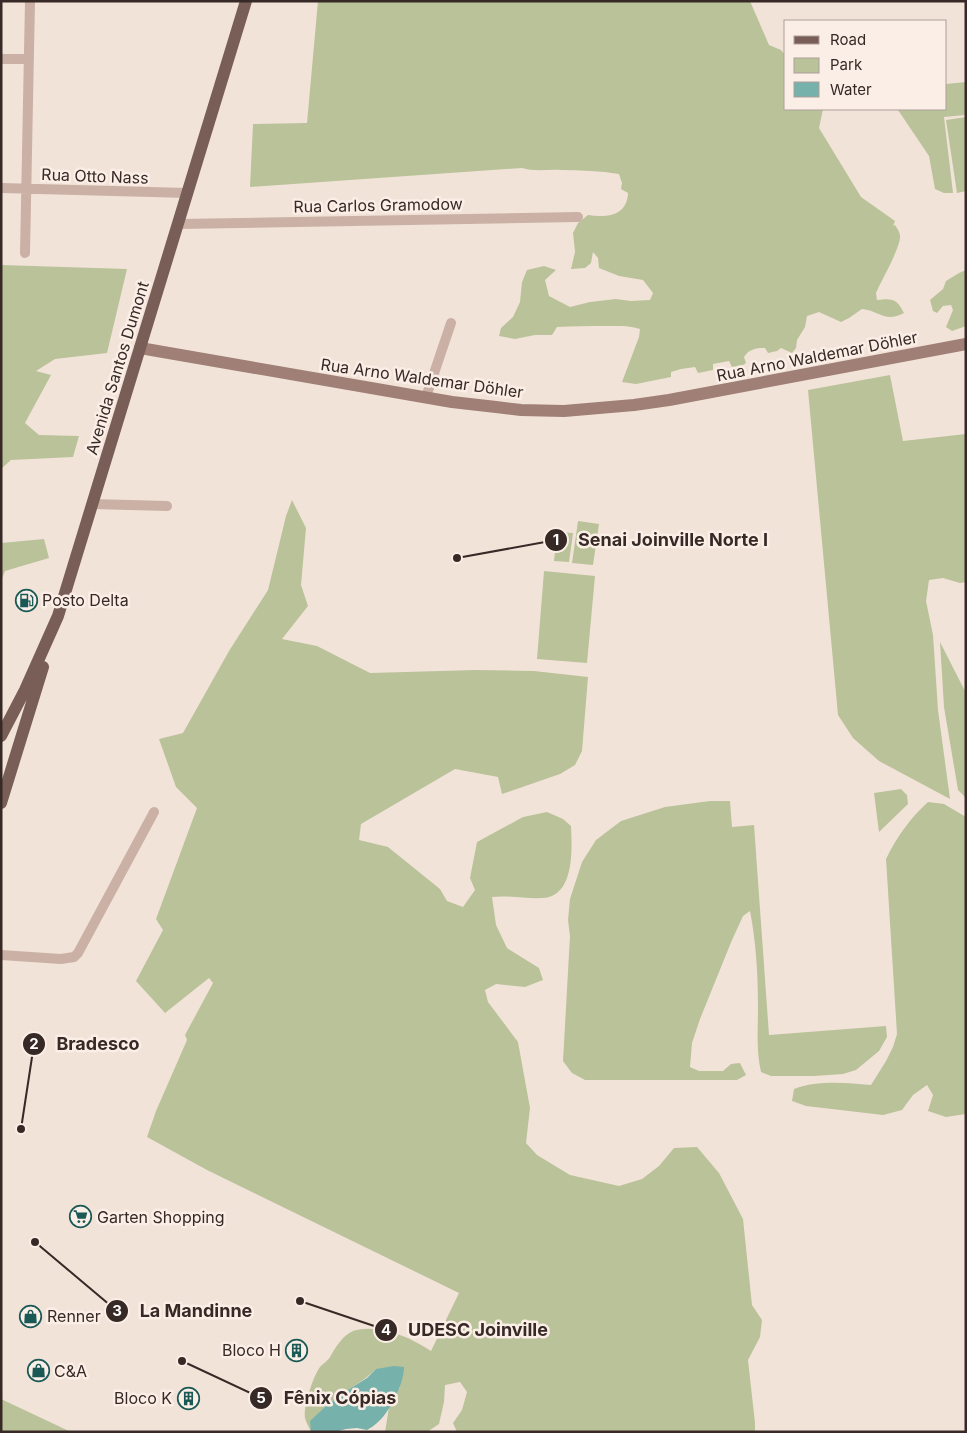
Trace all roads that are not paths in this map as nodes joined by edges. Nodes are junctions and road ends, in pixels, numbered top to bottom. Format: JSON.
{"nodes":[{"id":1,"x":30,"y":1,"type":"edge"},
{"id":2,"x":246,"y":1,"type":"edge"},
{"id":3,"x":1,"y":59,"type":"edge"},
{"id":4,"x":29,"y":59,"type":"junction"},
{"id":5,"x":1,"y":188,"type":"edge"},
{"id":6,"x":26,"y":189,"type":"junction"},
{"id":7,"x":188,"y":193,"type":"junction"},
{"id":8,"x":578,"y":217,"type":"dead end"},
{"id":9,"x":178,"y":224,"type":"junction"},
{"id":10,"x":25,"y":253,"type":"dead end"},
{"id":11,"x":451,"y":323,"type":"dead end"},
{"id":12,"x":966,"y":344,"type":"edge"},
{"id":13,"x":140,"y":348,"type":"junction"},
{"id":14,"x":426,"y":397,"type":"junction"},
{"id":15,"x":92,"y":504,"type":"junction"},
{"id":16,"x":167,"y":506,"type":"dead end"},
{"id":17,"x":58,"y":616,"type":"junction"},
{"id":18,"x":1,"y":736,"type":"edge"},
{"id":19,"x":1,"y":803,"type":"edge"},
{"id":20,"x":154,"y":812,"type":"dead end"},
{"id":21,"x":1,"y":955,"type":"edge"}],
"edges":[{"from":1,"to":4,"type":"street"},
{"from":2,"to":7,"type":"main road","name":"Avenida Santos Dumont"},
{"from":3,"to":4,"type":"street"},
{"from":4,"to":6,"type":"street"},
{"from":5,"to":6,"type":"street","name":"Rua Otto Nass"},
{"from":6,"to":7,"type":"street","name":"Rua Otto Nass"},
{"from":6,"to":10,"type":"street"},
{"from":7,"to":9,"type":"main road","name":"Avenida Santos Dumont"},
{"from":8,"to":9,"type":"street","name":"Rua Carlos Gramodow"},
{"from":9,"to":13,"type":"main road","name":"Avenida Santos Dumont"},
{"from":11,"to":14,"type":"street"},
{"from":12,"to":14,"type":"main road","name":"Rua Arno Waldemar Döhler"},
{"from":13,"to":14,"type":"main road","name":"Rua Arno Waldemar Döhler"},
{"from":13,"to":15,"type":"main road","name":"Avenida Santos Dumont"},
{"from":15,"to":16,"type":"street"},
{"from":15,"to":17,"type":"main road","name":"Avenida Santos Dumont"},
{"from":17,"to":18,"type":"main road","name":"Avenida Santos Dumont"},
{"from":17,"to":19,"type":"main road"},
{"from":20,"to":21,"type":"street"}]}
